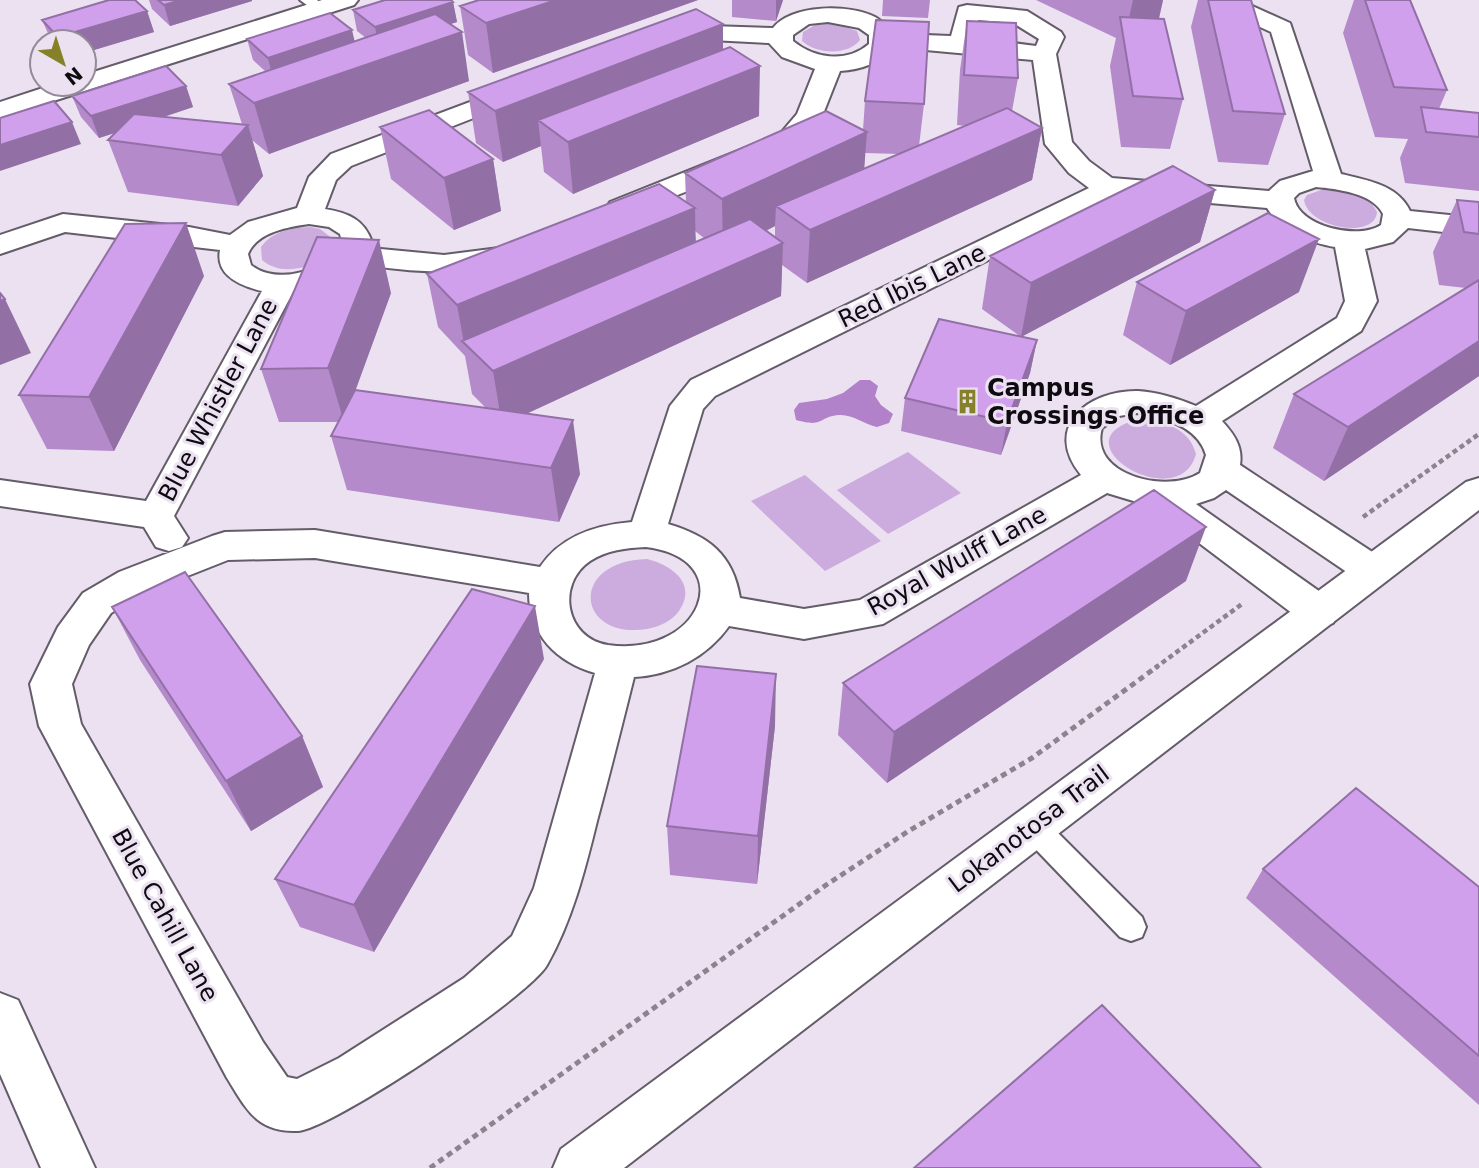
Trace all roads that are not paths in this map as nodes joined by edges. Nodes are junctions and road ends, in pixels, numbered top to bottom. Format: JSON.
{"nodes":[{"id":1,"x":346,"y":0,"type":"edge"},
{"id":2,"x":1220,"y":0,"type":"edge"},
{"id":3,"x":313,"y":4,"type":"edge"},
{"id":4,"x":844,"y":8,"type":"edge"},
{"id":5,"x":780,"y":36,"type":"junction"},
{"id":6,"x":883,"y":40,"type":"junction"},
{"id":7,"x":645,"y":44,"type":"edge"},
{"id":8,"x":962,"y":44,"type":"junction"},
{"id":9,"x":1044,"y":54,"type":"junction"},
{"id":10,"x":830,"y":63,"type":"junction"},
{"id":11,"x":98,"y":78,"type":"edge"},
{"id":12,"x":546,"y":81,"type":"edge"},
{"id":13,"x":36,"y":98,"type":"edge"},
{"id":14,"x":0,"y":110,"type":"edge"},
{"id":15,"x":1329,"y":179,"type":"junction"},
{"id":16,"x":1109,"y":189,"type":"junction"},
{"id":17,"x":1280,"y":201,"type":"junction"},
{"id":18,"x":309,"y":215,"type":"junction"},
{"id":19,"x":599,"y":217,"type":"edge"},
{"id":20,"x":1398,"y":218,"type":"junction"},
{"id":21,"x":1479,"y":227,"type":"edge"},
{"id":22,"x":1349,"y":242,"type":"junction"},
{"id":23,"x":0,"y":245,"type":"edge"},
{"id":24,"x":238,"y":245,"type":"junction"},
{"id":25,"x":523,"y":247,"type":"edge"},
{"id":26,"x":354,"y":254,"type":"junction"},
{"id":27,"x":281,"y":285,"type":"junction"},
{"id":28,"x":1199,"y":420,"type":"junction"},
{"id":29,"x":1221,"y":470,"type":"junction"},
{"id":30,"x":1106,"y":477,"type":"junction"},
{"id":31,"x":1479,"y":491,"type":"edge"},
{"id":32,"x":0,"y":493,"type":"edge"},
{"id":33,"x":1159,"y":495,"type":"junction"},
{"id":34,"x":156,"y":516,"type":"junction"},
{"id":35,"x":646,"y":534,"type":"junction"},
{"id":36,"x":185,"y":562,"type":"junction"},
{"id":37,"x":1373,"y":571,"type":"junction"},
{"id":38,"x":552,"y":583,"type":"junction"},
{"id":39,"x":718,"y":608,"type":"junction"},
{"id":40,"x":1319,"y":612,"type":"junction"},
{"id":41,"x":618,"y":662,"type":"junction"},
{"id":42,"x":1032,"y":826,"type":"junction"},
{"id":43,"x":1131,"y":927,"type":"dead end"},
{"id":44,"x":0,"y":1017,"type":"edge"},
{"id":45,"x":68,"y":1168,"type":"edge"},
{"id":46,"x":580,"y":1168,"type":"edge"}],
"edges":[{"from":1,"to":3,"type":"street"},
{"from":2,"to":15,"type":"street"},
{"from":3,"to":11,"type":"street"},
{"from":4,"to":5,"type":"street"},
{"from":4,"to":6,"type":"street"},
{"from":5,"to":7,"type":"street"},
{"from":5,"to":10,"type":"street"},
{"from":6,"to":8,"type":"street"},
{"from":6,"to":10,"type":"street"},
{"from":8,"to":9,"type":"street"},
{"from":8,"to":9,"type":"street"},
{"from":9,"to":16,"type":"street"},
{"from":10,"to":19,"type":"street"},
{"from":12,"to":18,"type":"street"},
{"from":13,"to":14,"type":"street"},
{"from":15,"to":17,"type":"street"},
{"from":15,"to":20,"type":"street"},
{"from":16,"to":17,"type":"street","name":"Red Ibis Lane"},
{"from":16,"to":35,"type":"street","name":"Red Ibis Lane"},
{"from":17,"to":22,"type":"street"},
{"from":18,"to":24,"type":"street"},
{"from":18,"to":26,"type":"street"},
{"from":20,"to":21,"type":"street"},
{"from":20,"to":22,"type":"street"},
{"from":22,"to":28,"type":"street"},
{"from":23,"to":24,"type":"street"},
{"from":24,"to":27,"type":"street"},
{"from":25,"to":26,"type":"street"},
{"from":26,"to":27,"type":"street"},
{"from":27,"to":34,"type":"street","name":"Blue Whistler Lane"},
{"from":28,"to":29,"type":"street"},
{"from":28,"to":30,"type":"street"},
{"from":29,"to":33,"type":"street"},
{"from":29,"to":37,"type":"street"},
{"from":30,"to":33,"type":"street"},
{"from":30,"to":39,"type":"street","name":"Royal Wulff Lane"},
{"from":31,"to":37,"type":"street","name":"Lokanotosa Trail"},
{"from":32,"to":34,"type":"street","name":"Blue Whistler Lane"},
{"from":33,"to":40,"type":"street"},
{"from":34,"to":36,"type":"street","name":"Blue Whistler Lane"},
{"from":35,"to":38,"type":"street"},
{"from":35,"to":39,"type":"street"},
{"from":36,"to":38,"type":"street","name":"Blue Cahill Lane"},
{"from":36,"to":41,"type":"street","name":"Blue Cahill Lane"},
{"from":37,"to":40,"type":"street","name":"Lokanotosa Trail"},
{"from":38,"to":41,"type":"street"},
{"from":39,"to":41,"type":"street"},
{"from":40,"to":42,"type":"street","name":"Lokanotosa Trail"},
{"from":42,"to":43,"type":"lane"},
{"from":42,"to":46,"type":"street","name":"Lokanotosa Trail"},
{"from":44,"to":45,"type":"street"}]}
